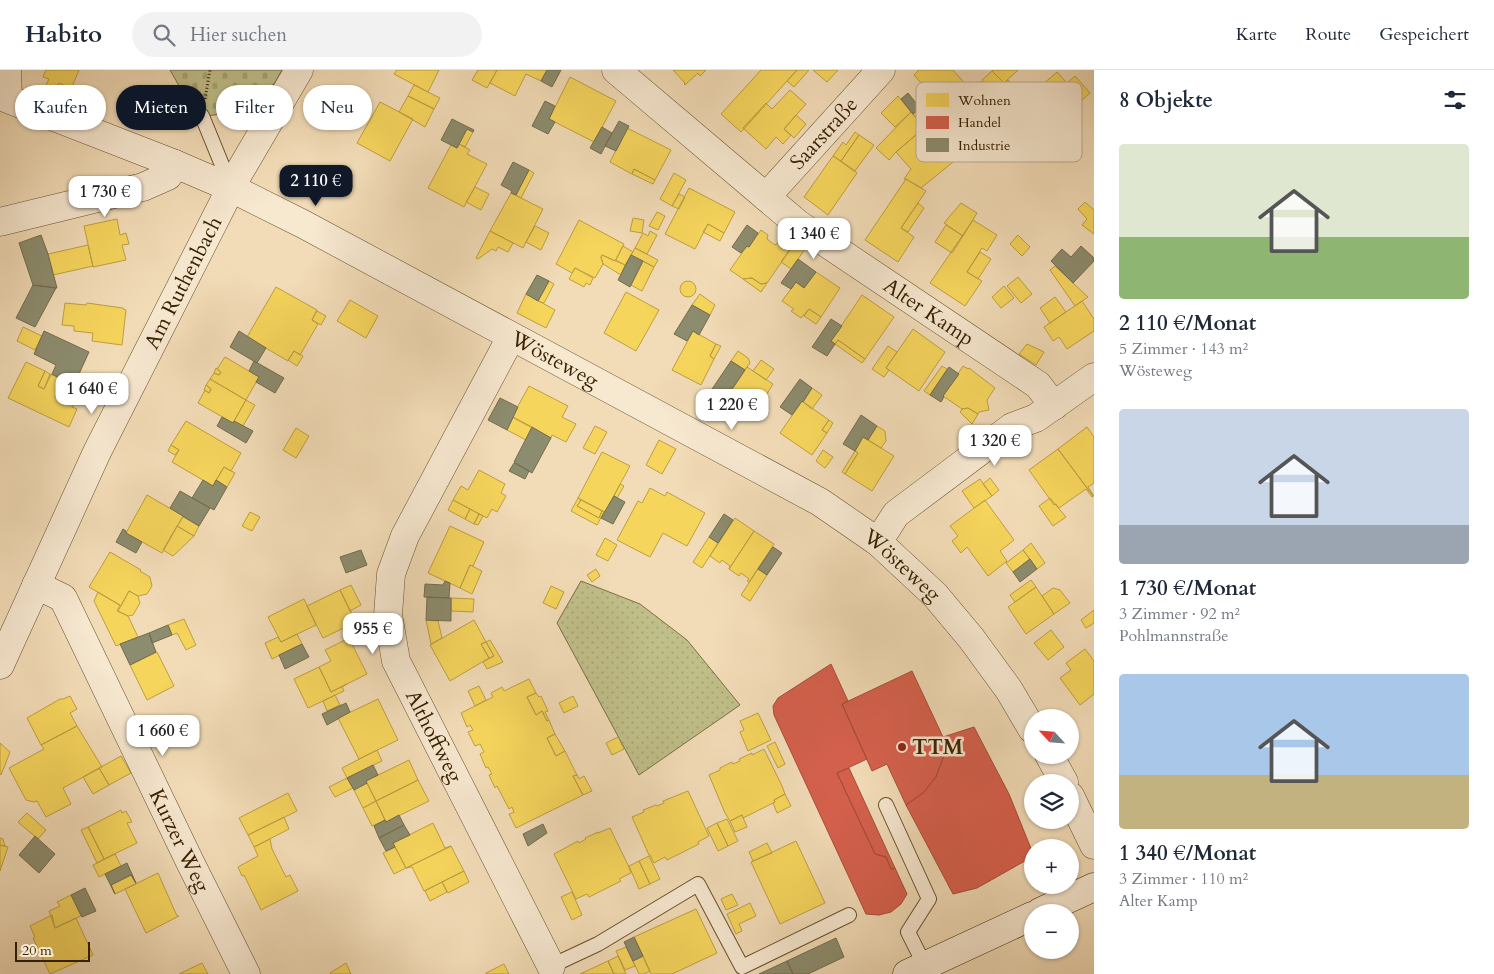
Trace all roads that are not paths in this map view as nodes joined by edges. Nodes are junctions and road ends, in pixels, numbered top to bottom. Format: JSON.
{"nodes":[{"id":1,"x":8,"y":70,"type":"edge"},
{"id":2,"x":299,"y":70,"type":"edge"},
{"id":3,"x":616,"y":70,"type":"edge"},
{"id":4,"x":882,"y":70,"type":"edge"},
{"id":5,"x":4,"y":97,"type":"edge"},
{"id":6,"x":206,"y":126,"type":"edge"},
{"id":7,"x":175,"y":164,"type":"junction"},
{"id":8,"x":231,"y":188,"type":"junction"},
{"id":9,"x":766,"y":197,"type":"junction"},
{"id":10,"x":0,"y":222,"type":"edge"},
{"id":11,"x":512,"y":337,"type":"junction"},
{"id":12,"x":1094,"y":377,"type":"edge"},
{"id":13,"x":1054,"y":406,"type":"junction"},
{"id":14,"x":878,"y":542,"type":"junction"},
{"id":15,"x":36,"y":585,"type":"junction"},
{"id":16,"x":0,"y":665,"type":"edge"},
{"id":17,"x":1024,"y":715,"type":"edge"},
{"id":18,"x":886,"y":805,"type":"dead end"},
{"id":19,"x":1079,"y":814,"type":"edge"},
{"id":20,"x":1094,"y":845,"type":"edge"},
{"id":21,"x":1094,"y":887,"type":"edge"},
{"id":22,"x":1057,"y":904,"type":"edge"},
{"id":23,"x":849,"y":915,"type":"dead end"},
{"id":24,"x":1024,"y":920,"type":"edge"},
{"id":25,"x":551,"y":966,"type":"joint"},
{"id":26,"x":916,"y":970,"type":"edge"},
{"id":27,"x":246,"y":974,"type":"edge"}],
"edges":[{"from":1,"to":5,"type":"street"},
{"from":2,"to":8,"type":"street","name":"Am Ruthenbach"},
{"from":3,"to":9,"type":"street","name":"Alter Kamp"},
{"from":4,"to":9,"type":"street","name":"Saarstraße"},
{"from":5,"to":7,"type":"street","name":"Wösteweg"},
{"from":6,"to":8,"type":"lane"},
{"from":7,"to":8,"type":"street","name":"Wösteweg"},
{"from":7,"to":10,"type":"street"},
{"from":8,"to":11,"type":"street","name":"Wösteweg"},
{"from":8,"to":15,"type":"street","name":"Am Ruthenbach"},
{"from":9,"to":13,"type":"street","name":"Alter Kamp"},
{"from":11,"to":14,"type":"street","name":"Wösteweg"},
{"from":11,"to":25,"type":"street","name":"Althoffweg"},
{"from":12,"to":13,"type":"street"},
{"from":13,"to":14,"type":"street"},
{"from":14,"to":17,"type":"street","name":"Wösteweg"},
{"from":15,"to":16,"type":"street","name":"Am Ruthenbach"},
{"from":15,"to":27,"type":"street","name":"Kurzer Weg"},
{"from":18,"to":26,"type":"lane"},
{"from":19,"to":20,"type":"street"},
{"from":21,"to":22,"type":"street"},
{"from":23,"to":25,"type":"lane"},
{"from":24,"to":26,"type":"street"}]}
